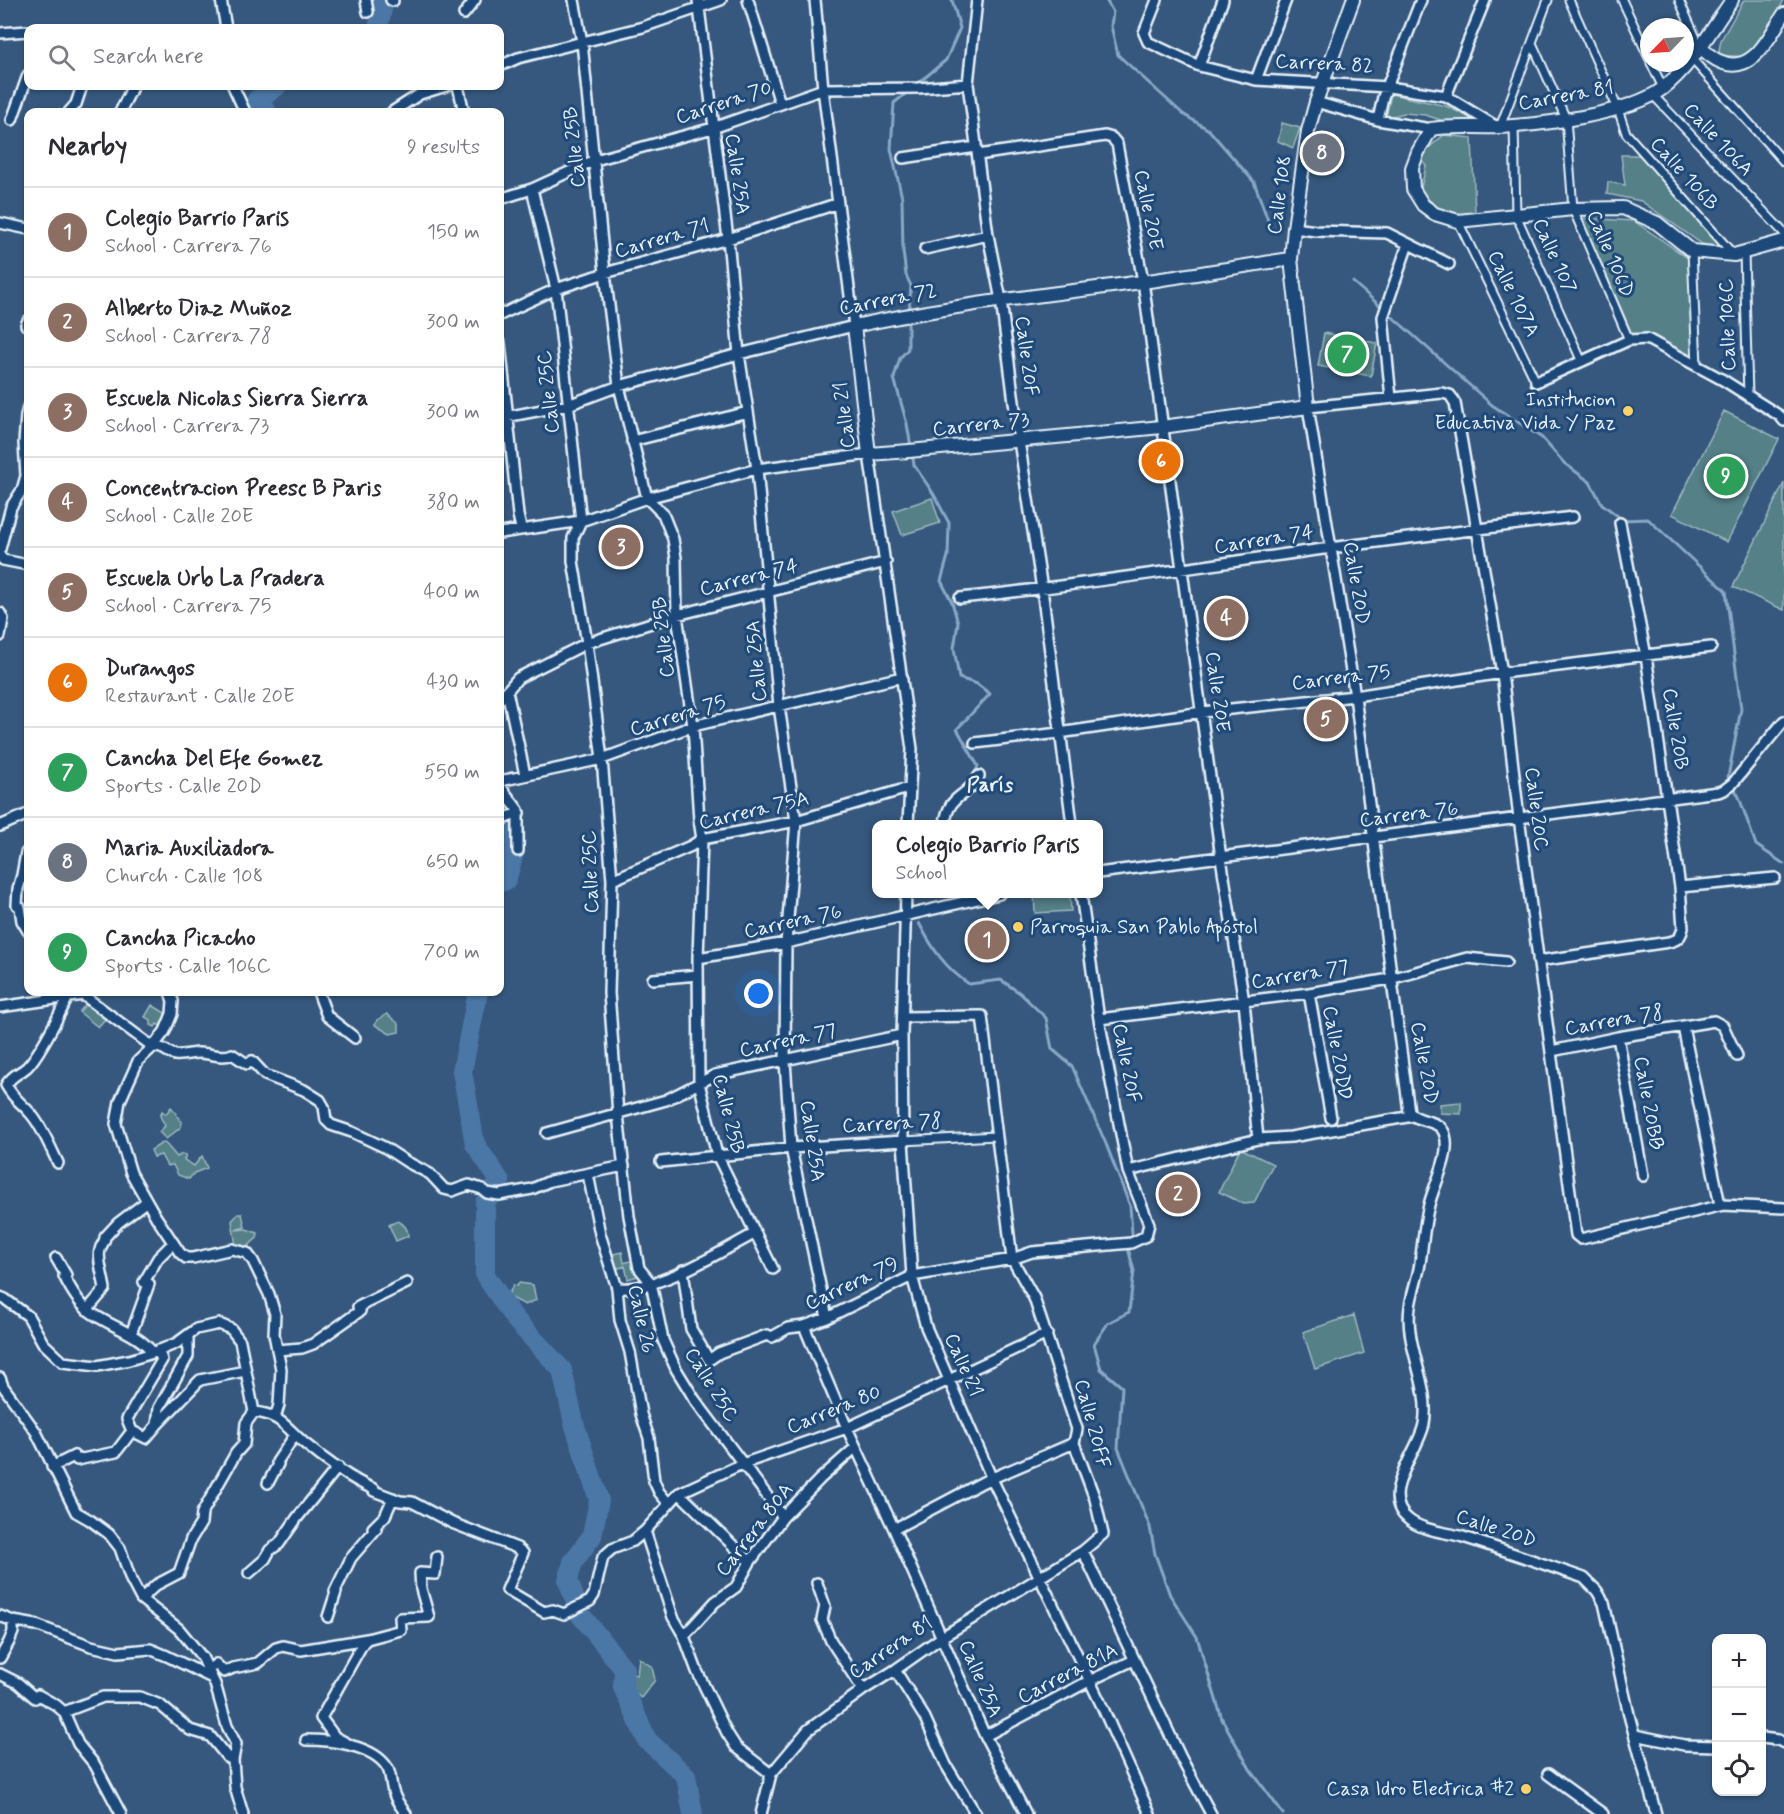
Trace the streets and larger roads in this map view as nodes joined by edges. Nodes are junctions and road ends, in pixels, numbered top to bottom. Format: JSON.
{"nodes":[{"id":1,"x":220,"y":0,"type":"edge"},
{"id":2,"x":366,"y":0,"type":"edge"},
{"id":3,"x":475,"y":0,"type":"edge"},
{"id":4,"x":574,"y":0,"type":"edge"},
{"id":5,"x":722,"y":0,"type":"edge"},
{"id":6,"x":748,"y":0,"type":"edge"},
{"id":7,"x":815,"y":0,"type":"edge"},
{"id":8,"x":977,"y":0,"type":"edge"},
{"id":9,"x":1157,"y":0,"type":"edge"},
{"id":10,"x":1223,"y":0,"type":"edge"},
{"id":11,"x":1286,"y":0,"type":"edge"},
{"id":12,"x":1353,"y":0,"type":"edge"},
{"id":13,"x":1422,"y":0,"type":"edge"},
{"id":14,"x":1485,"y":0,"type":"edge"},
{"id":15,"x":1548,"y":0,"type":"edge"},
{"id":16,"x":1569,"y":0,"type":"edge"},
{"id":17,"x":1622,"y":0,"type":"edge"},
{"id":18,"x":1678,"y":0,"type":"edge"},
{"id":19,"x":1732,"y":0,"type":"edge"},
{"id":20,"x":699,"y":4,"type":"edge"},
{"id":21,"x":368,"y":12,"type":"dead end"},
{"id":22,"x":464,"y":14,"type":"dead end"},
{"id":23,"x":1784,"y":14,"type":"edge"},
{"id":24,"x":225,"y":24,"type":"edge"},
{"id":25,"x":24,"y":32,"type":"edge"},
{"id":26,"x":0,"y":33,"type":"edge"},
{"id":27,"x":1640,"y":39,"type":"edge"},
{"id":28,"x":582,"y":42,"type":"junction"},
{"id":29,"x":1532,"y":42,"type":"junction"},
{"id":30,"x":1700,"y":47,"type":"junction"},
{"id":31,"x":1694,"y":56,"type":"edge"},
{"id":32,"x":1694,"y":61,"type":"edge"},
{"id":33,"x":504,"y":64,"type":"edge"},
{"id":34,"x":1199,"y":66,"type":"junction"},
{"id":35,"x":1653,"y":72,"type":"edge"},
{"id":36,"x":1678,"y":72,"type":"edge"},
{"id":37,"x":1256,"y":80,"type":"junction"},
{"id":38,"x":1321,"y":83,"type":"junction"},
{"id":39,"x":968,"y":84,"type":"junction"},
{"id":40,"x":24,"y":86,"type":"edge"},
{"id":41,"x":1389,"y":87,"type":"junction"},
{"id":42,"x":823,"y":89,"type":"junction"},
{"id":43,"x":81,"y":90,"type":"edge"},
{"id":44,"x":131,"y":90,"type":"edge"},
{"id":45,"x":235,"y":90,"type":"edge"},
{"id":46,"x":433,"y":90,"type":"edge"},
{"id":47,"x":459,"y":90,"type":"edge"},
{"id":48,"x":1658,"y":91,"type":"junction"},
{"id":49,"x":1446,"y":96,"type":"junction"},
{"id":50,"x":1316,"y":102,"type":"junction"},
{"id":51,"x":780,"y":103,"type":"junction"},
{"id":52,"x":72,"y":108,"type":"edge"},
{"id":53,"x":122,"y":108,"type":"edge"},
{"id":54,"x":243,"y":108,"type":"edge"},
{"id":55,"x":398,"y":108,"type":"edge"},
{"id":56,"x":463,"y":108,"type":"edge"},
{"id":57,"x":1618,"y":109,"type":"junction"},
{"id":58,"x":1566,"y":119,"type":"junction"},
{"id":59,"x":12,"y":120,"type":"dead end"},
{"id":60,"x":1378,"y":120,"type":"junction"},
{"id":61,"x":1514,"y":125,"type":"junction"},
{"id":62,"x":1498,"y":127,"type":"junction"},
{"id":63,"x":713,"y":128,"type":"junction"},
{"id":64,"x":1431,"y":129,"type":"junction"},
{"id":65,"x":977,"y":151,"type":"junction"},
{"id":66,"x":903,"y":158,"type":"dead end"},
{"id":67,"x":595,"y":160,"type":"junction"},
{"id":68,"x":1784,"y":162,"type":"edge"},
{"id":69,"x":532,"y":189,"type":"junction"},
{"id":70,"x":504,"y":198,"type":"edge"},
{"id":71,"x":836,"y":204,"type":"junction"},
{"id":72,"x":1573,"y":209,"type":"junction"},
{"id":73,"x":1516,"y":215,"type":"junction"},
{"id":74,"x":1458,"y":221,"type":"junction"},
{"id":75,"x":1,"y":225,"type":"edge"},
{"id":76,"x":24,"y":228,"type":"edge"},
{"id":77,"x":1294,"y":228,"type":"junction"},
{"id":78,"x":1784,"y":233,"type":"edge"},
{"id":79,"x":988,"y":235,"type":"junction"},
{"id":80,"x":728,"y":239,"type":"junction"},
{"id":81,"x":1784,"y":241,"type":"edge"},
{"id":82,"x":1408,"y":244,"type":"junction"},
{"id":83,"x":925,"y":249,"type":"dead end"},
{"id":84,"x":1692,"y":251,"type":"junction"},
{"id":85,"x":1739,"y":254,"type":"junction"},
{"id":86,"x":1291,"y":259,"type":"junction"},
{"id":87,"x":1449,"y":264,"type":"dead end"},
{"id":88,"x":605,"y":273,"type":"junction"},
{"id":89,"x":1143,"y":282,"type":"junction"},
{"id":90,"x":556,"y":289,"type":"junction"},
{"id":91,"x":1001,"y":300,"type":"junction"},
{"id":92,"x":504,"y":313,"type":"edge"},
{"id":93,"x":854,"y":326,"type":"junction"},
{"id":94,"x":1629,"y":340,"type":"junction"},
{"id":95,"x":739,"y":354,"type":"junction"},
{"id":96,"x":1582,"y":362,"type":"junction"},
{"id":97,"x":1697,"y":366,"type":"junction"},
{"id":98,"x":1536,"y":382,"type":"joint"},
{"id":99,"x":619,"y":386,"type":"junction"},
{"id":100,"x":1450,"y":395,"type":"joint"},
{"id":101,"x":1748,"y":397,"type":"junction"},
{"id":102,"x":1391,"y":398,"type":"junction"},
{"id":103,"x":568,"y":405,"type":"junction"},
{"id":104,"x":1308,"y":406,"type":"junction"},
{"id":105,"x":748,"y":412,"type":"junction"},
{"id":106,"x":504,"y":418,"type":"edge"},
{"id":107,"x":1784,"y":421,"type":"edge"},
{"id":108,"x":1162,"y":427,"type":"junction"},
{"id":109,"x":632,"y":441,"type":"junction"},
{"id":110,"x":1019,"y":441,"type":"junction"},
{"id":111,"x":869,"y":454,"type":"junction"},
{"id":112,"x":757,"y":469,"type":"junction"},
{"id":113,"x":24,"y":483,"type":"edge"},
{"id":114,"x":647,"y":498,"type":"junction"},
{"id":115,"x":1573,"y":517,"type":"dead end"},
{"id":116,"x":581,"y":521,"type":"junction"},
{"id":117,"x":1620,"y":523,"type":"dead end"},
{"id":118,"x":521,"y":528,"type":"junction"},
{"id":119,"x":1478,"y":531,"type":"junction"},
{"id":120,"x":504,"y":532,"type":"edge"},
{"id":121,"x":1330,"y":548,"type":"junction"},
{"id":122,"x":0,"y":549,"type":"edge"},
{"id":123,"x":0,"y":556,"type":"edge"},
{"id":124,"x":886,"y":562,"type":"junction"},
{"id":125,"x":24,"y":564,"type":"edge"},
{"id":126,"x":1183,"y":570,"type":"junction"},
{"id":127,"x":1042,"y":589,"type":"junction"},
{"id":128,"x":769,"y":591,"type":"junction"},
{"id":129,"x":960,"y":598,"type":"dead end"},
{"id":130,"x":0,"y":613,"type":"edge"},
{"id":131,"x":677,"y":615,"type":"junction"},
{"id":132,"x":0,"y":636,"type":"edge"},
{"id":133,"x":587,"y":643,"type":"junction"},
{"id":134,"x":1711,"y":647,"type":"dead end"},
{"id":135,"x":1646,"y":656,"type":"junction"},
{"id":136,"x":1502,"y":673,"type":"junction"},
{"id":137,"x":902,"y":677,"type":"junction"},
{"id":138,"x":507,"y":691,"type":"junction"},
{"id":139,"x":504,"y":694,"type":"edge"},
{"id":140,"x":1355,"y":696,"type":"junction"},
{"id":141,"x":779,"y":706,"type":"junction"},
{"id":142,"x":1202,"y":712,"type":"junction"},
{"id":143,"x":1783,"y":722,"type":"edge"},
{"id":144,"x":693,"y":726,"type":"junction"},
{"id":145,"x":1059,"y":733,"type":"junction"},
{"id":146,"x":1784,"y":736,"type":"edge"},
{"id":147,"x":975,"y":743,"type":"dead end"},
{"id":148,"x":602,"y":759,"type":"junction"},
{"id":149,"x":525,"y":775,"type":"junction"},
{"id":150,"x":979,"y":776,"type":"dead end"},
{"id":151,"x":504,"y":780,"type":"edge"},
{"id":152,"x":908,"y":788,"type":"junction"},
{"id":153,"x":504,"y":790,"type":"edge"},
{"id":154,"x":1668,"y":800,"type":"junction"},
{"id":155,"x":515,"y":815,"type":"junction"},
{"id":156,"x":24,"y":816,"type":"edge"},
{"id":157,"x":1519,"y":818,"type":"junction"},
{"id":158,"x":504,"y":819,"type":"edge"},
{"id":159,"x":908,"y":820,"type":"edge"},
{"id":160,"x":946,"y":820,"type":"edge"},
{"id":161,"x":1071,"y":820,"type":"edge"},
{"id":162,"x":796,"y":821,"type":"junction"},
{"id":163,"x":0,"y":826,"type":"edge"},
{"id":164,"x":1373,"y":838,"type":"junction"},
{"id":165,"x":702,"y":839,"type":"junction"},
{"id":166,"x":518,"y":851,"type":"dead end"},
{"id":167,"x":1221,"y":858,"type":"junction"},
{"id":168,"x":1103,"y":872,"type":"edge"},
{"id":169,"x":24,"y":878,"type":"edge"},
{"id":170,"x":1775,"y":878,"type":"dead end"},
{"id":171,"x":612,"y":880,"type":"junction"},
{"id":172,"x":1680,"y":887,"type":"junction"},
{"id":173,"x":906,"y":898,"type":"edge"},
{"id":174,"x":947,"y":898,"type":"edge"},
{"id":175,"x":980,"y":898,"type":"edge"},
{"id":176,"x":1082,"y":898,"type":"edge"},
{"id":177,"x":948,"y":905,"type":"junction"},
{"id":178,"x":905,"y":915,"type":"junction"},
{"id":179,"x":24,"y":924,"type":"edge"},
{"id":180,"x":786,"y":943,"type":"junction"},
{"id":181,"x":698,"y":958,"type":"junction"},
{"id":182,"x":1538,"y":961,"type":"junction"},
{"id":183,"x":1506,"y":962,"type":"dead end"},
{"id":184,"x":698,"y":975,"type":"junction"},
{"id":185,"x":1390,"y":979,"type":"junction"},
{"id":186,"x":653,"y":980,"type":"dead end"},
{"id":187,"x":1309,"y":993,"type":"junction"},
{"id":188,"x":76,"y":996,"type":"edge"},
{"id":189,"x":84,"y":996,"type":"edge"},
{"id":190,"x":171,"y":996,"type":"edge"},
{"id":191,"x":320,"y":996,"type":"edge"},
{"id":192,"x":68,"y":997,"type":"junction"},
{"id":193,"x":1244,"y":1002,"type":"junction"},
{"id":194,"x":0,"y":1007,"type":"edge"},
{"id":195,"x":903,"y":1017,"type":"junction"},
{"id":196,"x":1099,"y":1019,"type":"junction"},
{"id":197,"x":1683,"y":1027,"type":"junction"},
{"id":198,"x":902,"y":1035,"type":"junction"},
{"id":199,"x":1618,"y":1037,"type":"junction"},
{"id":200,"x":355,"y":1038,"type":"dead end"},
{"id":201,"x":153,"y":1047,"type":"junction"},
{"id":202,"x":1552,"y":1051,"type":"junction"},
{"id":203,"x":1737,"y":1056,"type":"dead end"},
{"id":204,"x":785,"y":1061,"type":"junction"},
{"id":205,"x":699,"y":1083,"type":"junction"},
{"id":206,"x":618,"y":1114,"type":"junction"},
{"id":207,"x":1413,"y":1116,"type":"junction"},
{"id":208,"x":1330,"y":1118,"type":"dead end"},
{"id":209,"x":547,"y":1133,"type":"dead end"},
{"id":210,"x":996,"y":1136,"type":"junction"},
{"id":211,"x":1258,"y":1139,"type":"junction"},
{"id":212,"x":903,"y":1141,"type":"junction"},
{"id":213,"x":791,"y":1148,"type":"junction"},
{"id":214,"x":717,"y":1155,"type":"junction"},
{"id":215,"x":661,"y":1162,"type":"dead end"},
{"id":216,"x":57,"y":1163,"type":"dead end"},
{"id":217,"x":624,"y":1167,"type":"junction"},
{"id":218,"x":1128,"y":1171,"type":"junction"},
{"id":219,"x":588,"y":1174,"type":"junction"},
{"id":220,"x":1643,"y":1176,"type":"dead end"},
{"id":221,"x":1719,"y":1200,"type":"dead end"},
{"id":222,"x":147,"y":1201,"type":"junction"},
{"id":223,"x":1784,"y":1208,"type":"edge"},
{"id":224,"x":754,"y":1234,"type":"junction"},
{"id":225,"x":1146,"y":1236,"type":"joint"},
{"id":226,"x":173,"y":1243,"type":"junction"},
{"id":227,"x":56,"y":1258,"type":"dead end"},
{"id":228,"x":1012,"y":1260,"type":"junction"},
{"id":229,"x":773,"y":1269,"type":"dead end"},
{"id":230,"x":682,"y":1270,"type":"junction"},
{"id":231,"x":912,"y":1276,"type":"junction"},
{"id":232,"x":407,"y":1283,"type":"dead end"},
{"id":233,"x":651,"y":1283,"type":"junction"},
{"id":234,"x":617,"y":1288,"type":"junction"},
{"id":235,"x":0,"y":1297,"type":"edge"},
{"id":236,"x":87,"y":1310,"type":"junction"},
{"id":237,"x":827,"y":1318,"type":"junction"},
{"id":238,"x":804,"y":1326,"type":"junction"},
{"id":239,"x":131,"y":1334,"type":"junction"},
{"id":240,"x":1047,"y":1334,"type":"junction"},
{"id":241,"x":188,"y":1336,"type":"junction"},
{"id":242,"x":277,"y":1350,"type":"junction"},
{"id":243,"x":156,"y":1352,"type":"junction"},
{"id":244,"x":245,"y":1371,"type":"junction"},
{"id":245,"x":0,"y":1378,"type":"edge"},
{"id":246,"x":948,"y":1379,"type":"junction"},
{"id":247,"x":254,"y":1412,"type":"junction"},
{"id":248,"x":275,"y":1418,"type":"junction"},
{"id":249,"x":157,"y":1425,"type":"junction"},
{"id":250,"x":847,"y":1428,"type":"junction"},
{"id":251,"x":132,"y":1431,"type":"junction"},
{"id":252,"x":295,"y":1435,"type":"junction"},
{"id":253,"x":1074,"y":1443,"type":"junction"},
{"id":254,"x":856,"y":1448,"type":"junction"},
{"id":255,"x":742,"y":1464,"type":"junction"},
{"id":256,"x":52,"y":1467,"type":"junction"},
{"id":257,"x":338,"y":1467,"type":"junction"},
{"id":258,"x":992,"y":1479,"type":"junction"},
{"id":259,"x":268,"y":1483,"type":"dead end"},
{"id":260,"x":680,"y":1493,"type":"junction"},
{"id":261,"x":393,"y":1498,"type":"junction"},
{"id":262,"x":669,"y":1504,"type":"junction"},
{"id":263,"x":783,"y":1517,"type":"junction"},
{"id":264,"x":894,"y":1529,"type":"junction"},
{"id":265,"x":645,"y":1532,"type":"junction"},
{"id":266,"x":1083,"y":1551,"type":"junction"},
{"id":267,"x":437,"y":1557,"type":"dead end"},
{"id":268,"x":750,"y":1562,"type":"junction"},
{"id":269,"x":249,"y":1573,"type":"dead end"},
{"id":270,"x":1039,"y":1577,"type":"junction"},
{"id":271,"x":817,"y":1582,"type":"dead end"},
{"id":272,"x":141,"y":1599,"type":"junction"},
{"id":273,"x":0,"y":1616,"type":"edge"},
{"id":274,"x":328,"y":1617,"type":"dead end"},
{"id":275,"x":13,"y":1622,"type":"junction"},
{"id":276,"x":684,"y":1636,"type":"junction"},
{"id":277,"x":942,"y":1637,"type":"junction"},
{"id":278,"x":367,"y":1639,"type":"junction"},
{"id":279,"x":0,"y":1658,"type":"edge"},
{"id":280,"x":1134,"y":1660,"type":"junction"},
{"id":281,"x":895,"y":1670,"type":"junction"},
{"id":282,"x":0,"y":1674,"type":"edge"},
{"id":283,"x":210,"y":1674,"type":"junction"},
{"id":284,"x":1089,"y":1681,"type":"junction"},
{"id":285,"x":863,"y":1690,"type":"junction"},
{"id":286,"x":64,"y":1712,"type":"junction"},
{"id":287,"x":1635,"y":1735,"type":"junction"},
{"id":288,"x":986,"y":1736,"type":"junction"},
{"id":289,"x":1766,"y":1739,"type":"edge"},
{"id":290,"x":306,"y":1740,"type":"dead end"},
{"id":291,"x":1784,"y":1743,"type":"edge"},
{"id":292,"x":352,"y":1746,"type":"junction"},
{"id":293,"x":1712,"y":1746,"type":"edge"},
{"id":294,"x":233,"y":1760,"type":"junction"},
{"id":295,"x":771,"y":1773,"type":"junction"},
{"id":296,"x":1548,"y":1774,"type":"dead end"},
{"id":297,"x":121,"y":1814,"type":"edge"},
{"id":298,"x":243,"y":1814,"type":"edge"},
{"id":299,"x":406,"y":1814,"type":"edge"},
{"id":300,"x":761,"y":1814,"type":"edge"},
{"id":301,"x":976,"y":1814,"type":"edge"},
{"id":302,"x":1025,"y":1814,"type":"edge"},
{"id":303,"x":1150,"y":1814,"type":"edge"},
{"id":304,"x":1210,"y":1814,"type":"edge"},
{"id":305,"x":1603,"y":1814,"type":"edge"},
{"id":306,"x":1656,"y":1814,"type":"edge"}],
"edges":[{"from":1,"to":24,"type":"street"},
{"from":2,"to":21,"type":"street"},
{"from":3,"to":22,"type":"street"},
{"from":4,"to":28,"type":"street","name":"Calle 25B"},
{"from":5,"to":20,"type":"street"},
{"from":6,"to":51,"type":"street"},
{"from":7,"to":42,"type":"street","name":"Calle 21"},
{"from":8,"to":39,"type":"street","name":"Calle 20F"},
{"from":9,"to":34,"type":"street","name":"Carrera 82"},
{"from":10,"to":34,"type":"street"},
{"from":11,"to":37,"type":"street"},
{"from":12,"to":38,"type":"street","name":"Calle 108"},
{"from":13,"to":41,"type":"street"},
{"from":14,"to":49,"type":"street"},
{"from":15,"to":29,"type":"street"},
{"from":16,"to":57,"type":"street"},
{"from":17,"to":27,"type":"street"},
{"from":18,"to":30,"type":"street"},
{"from":19,"to":30,"type":"street","name":"Carrera 81"},
{"from":20,"to":28,"type":"street"},
{"from":20,"to":63,"type":"street","name":"Calle 25A"},
{"from":23,"to":30,"type":"street"},
{"from":25,"to":26,"type":"street"},
{"from":28,"to":33,"type":"street"},
{"from":28,"to":67,"type":"street","name":"Calle 25B"},
{"from":29,"to":58,"type":"street","name":"Calle 106D"},
{"from":29,"to":62,"type":"street"},
{"from":30,"to":31,"type":"street","name":"Carrera 81"},
{"from":32,"to":68,"type":"street"},
{"from":34,"to":37,"type":"street","name":"Carrera 82"},
{"from":35,"to":48,"type":"street"},
{"from":36,"to":48,"type":"street","name":"Carrera 81"},
{"from":37,"to":38,"type":"street","name":"Carrera 82"},
{"from":38,"to":41,"type":"street","name":"Carrera 82"},
{"from":38,"to":50,"type":"street","name":"Calle 108"},
{"from":39,"to":42,"type":"street","name":"Carrera 70"},
{"from":39,"to":65,"type":"street","name":"Calle 20F"},
{"from":40,"to":59,"type":"street"},
{"from":41,"to":49,"type":"street","name":"Carrera 82"},
{"from":41,"to":60,"type":"street"},
{"from":42,"to":51,"type":"street","name":"Carrera 70"},
{"from":42,"to":71,"type":"street","name":"Calle 21"},
{"from":43,"to":52,"type":"street"},
{"from":44,"to":53,"type":"street"},
{"from":45,"to":54,"type":"street"},
{"from":46,"to":55,"type":"street"},
{"from":47,"to":56,"type":"street"},
{"from":48,"to":57,"type":"street","name":"Carrera 81"},
{"from":48,"to":78,"type":"street","name":"Calle 106A"},
{"from":49,"to":62,"type":"street","name":"Carrera 82"},
{"from":50,"to":60,"type":"street","name":"Carrera 82"},
{"from":50,"to":77,"type":"street","name":"Calle 108"},
{"from":51,"to":63,"type":"street","name":"Carrera 70"},
{"from":57,"to":58,"type":"street","name":"Carrera 81"},
{"from":57,"to":85,"type":"street","name":"Calle 106B"},
{"from":58,"to":61,"type":"street","name":"Carrera 81"},
{"from":58,"to":72,"type":"street","name":"Calle 106D"},
{"from":60,"to":64,"type":"street","name":"Carrera 82"},
{"from":61,"to":62,"type":"street","name":"Carrera 81"},
{"from":61,"to":73,"type":"street","name":"Calle 107"},
{"from":62,"to":64,"type":"street","name":"Carrera 81"},
{"from":63,"to":67,"type":"street","name":"Carrera 70"},
{"from":63,"to":80,"type":"street","name":"Calle 25A"},
{"from":64,"to":74,"type":"street"},
{"from":65,"to":66,"type":"street"},
{"from":65,"to":79,"type":"street","name":"Calle 20F"},
{"from":65,"to":89,"type":"street","name":"Calle 20E"},
{"from":67,"to":69,"type":"street","name":"Carrera 70"},
{"from":67,"to":88,"type":"street","name":"Calle 25B"},
{"from":69,"to":70,"type":"street","name":"Carrera 70"},
{"from":69,"to":90,"type":"street","name":"Calle 25C"},
{"from":71,"to":80,"type":"street","name":"Carrera 71"},
{"from":71,"to":93,"type":"street","name":"Calle 21"},
{"from":72,"to":73,"type":"street"},
{"from":72,"to":84,"type":"street"},
{"from":72,"to":94,"type":"street","name":"Calle 106D"},
{"from":73,"to":74,"type":"street"},
{"from":73,"to":96,"type":"street","name":"Calle 107"},
{"from":74,"to":98,"type":"street","name":"Calle 107A"},
{"from":75,"to":76,"type":"street"},
{"from":77,"to":82,"type":"street"},
{"from":77,"to":86,"type":"street","name":"Calle 108"},
{"from":79,"to":83,"type":"street"},
{"from":79,"to":91,"type":"street","name":"Calle 20F"},
{"from":80,"to":88,"type":"street","name":"Carrera 71"},
{"from":80,"to":95,"type":"street","name":"Calle 25A"},
{"from":81,"to":85,"type":"street"},
{"from":82,"to":87,"type":"street"},
{"from":82,"to":102,"type":"street"},
{"from":84,"to":85,"type":"street"},
{"from":84,"to":97,"type":"street","name":"Calle 106C"},
{"from":85,"to":101,"type":"street","name":"Calle 106C"},
{"from":86,"to":89,"type":"street","name":"Carrera 72"},
{"from":86,"to":104,"type":"street","name":"Calle 20D"},
{"from":88,"to":90,"type":"street","name":"Carrera 71"},
{"from":88,"to":99,"type":"street","name":"Calle 25B"},
{"from":89,"to":91,"type":"street","name":"Carrera 72"},
{"from":89,"to":108,"type":"street","name":"Calle 20E"},
{"from":90,"to":92,"type":"street","name":"Carrera 71"},
{"from":90,"to":103,"type":"street","name":"Calle 25C"},
{"from":91,"to":93,"type":"street","name":"Carrera 72"},
{"from":91,"to":110,"type":"street","name":"Calle 20F"},
{"from":93,"to":95,"type":"street","name":"Carrera 72"},
{"from":93,"to":111,"type":"street","name":"Calle 21"},
{"from":94,"to":96,"type":"street"},
{"from":94,"to":97,"type":"street","name":"Calle 106C"},
{"from":95,"to":99,"type":"street","name":"Carrera 72"},
{"from":95,"to":105,"type":"street","name":"Calle 25A"},
{"from":96,"to":98,"type":"street"},
{"from":97,"to":101,"type":"street","name":"Calle 106C"},
{"from":99,"to":103,"type":"street","name":"Carrera 72"},
{"from":99,"to":109,"type":"street","name":"Calle 25B"},
{"from":100,"to":102,"type":"street","name":"Carrera 73"},
{"from":100,"to":119,"type":"street","name":"Calle 20C"},
{"from":101,"to":107,"type":"street","name":"Calle 106C"},
{"from":102,"to":104,"type":"street","name":"Carrera 73"},
{"from":103,"to":106,"type":"street","name":"Carrera 72"},
{"from":103,"to":116,"type":"street","name":"Calle 25C"},
{"from":104,"to":108,"type":"street","name":"Carrera 73"},
{"from":104,"to":121,"type":"street","name":"Calle 20D"},
{"from":105,"to":109,"type":"street"},
{"from":105,"to":112,"type":"street","name":"Calle 25A"},
{"from":106,"to":118,"type":"street"},
{"from":108,"to":110,"type":"street","name":"Carrera 73"},
{"from":108,"to":126,"type":"street","name":"Calle 20E"},
{"from":109,"to":114,"type":"street","name":"Calle 25B"},
{"from":110,"to":111,"type":"street","name":"Carrera 73"},
{"from":110,"to":127,"type":"street","name":"Calle 20F"},
{"from":111,"to":112,"type":"street","name":"Carrera 73"},
{"from":111,"to":124,"type":"street","name":"Calle 21"},
{"from":112,"to":114,"type":"street","name":"Carrera 73"},
{"from":112,"to":128,"type":"street","name":"Calle 25A"},
{"from":113,"to":122,"type":"street"},
{"from":114,"to":116,"type":"street","name":"Carrera 73"},
{"from":114,"to":131,"type":"street","name":"Calle 25B"},
{"from":115,"to":119,"type":"street","name":"Carrera 74"},
{"from":116,"to":118,"type":"street","name":"Carrera 73"},
{"from":116,"to":133,"type":"street","name":"Calle 25C"},
{"from":117,"to":135,"type":"street","name":"Calle 20B"},
{"from":118,"to":120,"type":"street","name":"Carrera 73"},
{"from":119,"to":121,"type":"street","name":"Carrera 74"},
{"from":119,"to":136,"type":"street","name":"Calle 20C"},
{"from":121,"to":126,"type":"street","name":"Carrera 74"},
{"from":121,"to":140,"type":"street","name":"Calle 20D"},
{"from":123,"to":125,"type":"street"},
{"from":124,"to":128,"type":"street","name":"Carrera 74"},
{"from":124,"to":137,"type":"street","name":"Calle 21"},
{"from":126,"to":127,"type":"street","name":"Carrera 74"},
{"from":126,"to":142,"type":"street","name":"Calle 20E"},
{"from":127,"to":129,"type":"street","name":"Carrera 74"},
{"from":127,"to":145,"type":"street","name":"Calle 20F"},
{"from":128,"to":131,"type":"street","name":"Carrera 74"},
{"from":128,"to":141,"type":"street","name":"Calle 25A"},
{"from":130,"to":132,"type":"street"},
{"from":131,"to":133,"type":"street","name":"Carrera 74"},
{"from":131,"to":144,"type":"street","name":"Calle 25B"},
{"from":133,"to":138,"type":"street","name":"Carrera 74"},
{"from":133,"to":148,"type":"street","name":"Calle 25C"},
{"from":134,"to":135,"type":"street","name":"Carrera 75"},
{"from":135,"to":136,"type":"street","name":"Carrera 75"},
{"from":135,"to":154,"type":"street","name":"Calle 20B"},
{"from":136,"to":140,"type":"street","name":"Carrera 75"},
{"from":136,"to":157,"type":"street","name":"Calle 20C"},
{"from":137,"to":141,"type":"street","name":"Carrera 75"},
{"from":137,"to":152,"type":"street","name":"Calle 21"},
{"from":138,"to":139,"type":"street","name":"Carrera 74"},
{"from":138,"to":149,"type":"street"},
{"from":140,"to":142,"type":"street","name":"Carrera 75"},
{"from":140,"to":164,"type":"street","name":"Calle 20D"},
{"from":141,"to":144,"type":"street","name":"Carrera 75"},
{"from":141,"to":162,"type":"street","name":"Calle 25A"},
{"from":142,"to":145,"type":"street","name":"Carrera 75"},
{"from":142,"to":167,"type":"street","name":"Calle 20E"},
{"from":143,"to":146,"type":"street"},
{"from":143,"to":154,"type":"street","name":"Carrera 76"},
{"from":144,"to":148,"type":"street","name":"Carrera 75"},
{"from":144,"to":165,"type":"street","name":"Calle 25B"},
{"from":145,"to":147,"type":"street","name":"Carrera 75"},
{"from":145,"to":161,"type":"street","name":"Calle 20F"},
{"from":148,"to":149,"type":"street","name":"Carrera 75"},
{"from":148,"to":171,"type":"street","name":"Calle 25C"},
{"from":149,"to":151,"type":"street","name":"Carrera 75"},
{"from":150,"to":160,"type":"street"},
{"from":152,"to":159,"type":"street","name":"Calle 21"},
{"from":152,"to":162,"type":"street","name":"Carrera 75A"},
{"from":153,"to":155,"type":"street"},
{"from":154,"to":157,"type":"street","name":"Carrera 76"},
{"from":154,"to":172,"type":"street","name":"Calle 20B"},
{"from":155,"to":158,"type":"street"},
{"from":155,"to":166,"type":"street"},
{"from":156,"to":163,"type":"street"},
{"from":157,"to":164,"type":"street","name":"Carrera 76"},
{"from":157,"to":182,"type":"street","name":"Calle 20C"},
{"from":162,"to":165,"type":"street","name":"Carrera 75A"},
{"from":162,"to":180,"type":"street","name":"Calle 25A"},
{"from":164,"to":167,"type":"street","name":"Carrera 76"},
{"from":164,"to":185,"type":"street","name":"Calle 20D"},
{"from":165,"to":171,"type":"street","name":"Carrera 75A"},
{"from":165,"to":181,"type":"street","name":"Calle 25B"},
{"from":167,"to":168,"type":"street","name":"Carrera 76"},
{"from":167,"to":193,"type":"street","name":"Calle 20E"},
{"from":169,"to":179,"type":"street"},
{"from":170,"to":172,"type":"street"},
{"from":171,"to":206,"type":"street","name":"Calle 25C"},
{"from":172,"to":182,"type":"street","name":"Calle 20B"},
{"from":173,"to":178,"type":"street","name":"Calle 21"},
{"from":174,"to":177,"type":"street"},
{"from":175,"to":177,"type":"street","name":"Carrera 76"},
{"from":176,"to":196,"type":"street","name":"Calle 20F"},
{"from":177,"to":178,"type":"street","name":"Carrera 76"},
{"from":178,"to":180,"type":"street","name":"Carrera 76"},
{"from":178,"to":195,"type":"street","name":"Calle 21"},
{"from":180,"to":181,"type":"street","name":"Carrera 76"},
{"from":180,"to":204,"type":"street","name":"Calle 25A"},
{"from":181,"to":184,"type":"street","name":"Calle 25B"},
{"from":182,"to":202,"type":"street","name":"Calle 20C"},
{"from":183,"to":185,"type":"street","name":"Carrera 77"},
{"from":184,"to":186,"type":"street"},
{"from":184,"to":205,"type":"street","name":"Calle 25B"},
{"from":185,"to":187,"type":"street","name":"Carrera 77"},
{"from":185,"to":207,"type":"street","name":"Calle 20D"},
{"from":187,"to":193,"type":"street","name":"Carrera 77"},
{"from":187,"to":208,"type":"street","name":"Calle 20DD"},
{"from":188,"to":192,"type":"street"},
{"from":189,"to":201,"type":"street"},
{"from":190,"to":201,"type":"street"},
{"from":191,"to":200,"type":"street"},
{"from":192,"to":194,"type":"street"},
{"from":192,"to":216,"type":"street"},
{"from":193,"to":196,"type":"street","name":"Carrera 77"},
{"from":193,"to":211,"type":"street","name":"Calle 20E"},
{"from":195,"to":198,"type":"street","name":"Calle 21"},
{"from":195,"to":210,"type":"street","name":"Calle 20FF"},
{"from":196,"to":218,"type":"street","name":"Calle 20F"},
{"from":197,"to":199,"type":"street","name":"Carrera 78"},
{"from":197,"to":203,"type":"street","name":"Carrera 78"},
{"from":197,"to":221,"type":"street"},
{"from":198,"to":204,"type":"street","name":"Carrera 77"},
{"from":198,"to":212,"type":"street","name":"Calle 21"},
{"from":199,"to":202,"type":"street","name":"Carrera 78"},
{"from":199,"to":220,"type":"street","name":"Calle 20BB"},
{"from":201,"to":219,"type":"street"},
{"from":201,"to":222,"type":"street"},
{"from":202,"to":223,"type":"street","name":"Calle 20C"},
{"from":204,"to":205,"type":"street","name":"Carrera 77"},
{"from":204,"to":213,"type":"street","name":"Calle 25A"},
{"from":205,"to":206,"type":"street","name":"Carrera 77"},
{"from":205,"to":214,"type":"street","name":"Calle 25B"},
{"from":206,"to":209,"type":"street","name":"Carrera 77"},
{"from":206,"to":217,"type":"street","name":"Calle 25C"},
{"from":207,"to":211,"type":"street"},
{"from":207,"to":287,"type":"street","name":"Calle 20D"},
{"from":210,"to":212,"type":"street","name":"Carrera 78"},
{"from":210,"to":228,"type":"street","name":"Calle 20FF"},
{"from":211,"to":218,"type":"street"},
{"from":212,"to":213,"type":"street","name":"Carrera 78"},
{"from":212,"to":231,"type":"street","name":"Calle 21"},
{"from":213,"to":214,"type":"street","name":"Carrera 78"},
{"from":213,"to":237,"type":"street","name":"Calle 25A"},
{"from":214,"to":215,"type":"street","name":"Carrera 78"},
{"from":214,"to":224,"type":"street","name":"Calle 25B"},
{"from":217,"to":219,"type":"street"},
{"from":217,"to":233,"type":"street","name":"Calle 25C"},
{"from":218,"to":225,"type":"street","name":"Calle 20F"},
{"from":219,"to":234,"type":"street","name":"Calle 26"},
{"from":222,"to":226,"type":"street"},
{"from":222,"to":236,"type":"street"},
{"from":224,"to":229,"type":"street","name":"Calle 25B"},
{"from":224,"to":230,"type":"street"},
{"from":225,"to":228,"type":"street","name":"Carrera 79"},
{"from":226,"to":239,"type":"street"},
{"from":226,"to":242,"type":"street"},
{"from":227,"to":236,"type":"street"},
{"from":228,"to":231,"type":"street","name":"Carrera 79"},
{"from":228,"to":240,"type":"street","name":"Calle 20FF"},
{"from":230,"to":233,"type":"street"},
{"from":230,"to":238,"type":"street","name":"Carrera 79"},
{"from":231,"to":237,"type":"street","name":"Carrera 79"},
{"from":231,"to":246,"type":"street","name":"Calle 21"},
{"from":232,"to":242,"type":"street"},
{"from":233,"to":234,"type":"street"},
{"from":233,"to":255,"type":"street","name":"Calle 25C"},
{"from":234,"to":262,"type":"street","name":"Calle 26"},
{"from":235,"to":243,"type":"street"},
{"from":236,"to":239,"type":"street"},
{"from":237,"to":238,"type":"street","name":"Carrera 79"},
{"from":238,"to":250,"type":"street","name":"Calle 25A"},
{"from":239,"to":243,"type":"street"},
{"from":240,"to":246,"type":"street","name":"Carrera 80"},
{"from":240,"to":253,"type":"street","name":"Calle 20FF"},
{"from":241,"to":243,"type":"street"},
{"from":241,"to":244,"type":"street"},
{"from":241,"to":249,"type":"street"},
{"from":242,"to":248,"type":"street"},
{"from":243,"to":251,"type":"street"},
{"from":244,"to":247,"type":"street"},
{"from":244,"to":249,"type":"street"},
{"from":245,"to":256,"type":"street"},
{"from":246,"to":250,"type":"street","name":"Carrera 80"},
{"from":246,"to":258,"type":"street","name":"Calle 21"},
{"from":247,"to":248,"type":"street"},
{"from":247,"to":272,"type":"street"},
{"from":248,"to":252,"type":"street"},
{"from":249,"to":251,"type":"street"},
{"from":250,"to":254,"type":"street","name":"Calle 25A"},
{"from":250,"to":255,"type":"street","name":"Carrera 80"},
{"from":251,"to":256,"type":"street"},
{"from":252,"to":257,"type":"street"},
{"from":252,"to":259,"type":"street"},
{"from":253,"to":258,"type":"street"},
{"from":253,"to":266,"type":"street","name":"Calle 20FF"},
{"from":254,"to":263,"type":"street","name":"Carrera 80A"},
{"from":254,"to":264,"type":"street","name":"Calle 25A"},
{"from":255,"to":260,"type":"street","name":"Carrera 80"},
{"from":255,"to":263,"type":"street","name":"Calle 25C"},
{"from":256,"to":272,"type":"street"},
{"from":257,"to":261,"type":"street"},
{"from":257,"to":269,"type":"street"},
{"from":258,"to":264,"type":"street"},
{"from":258,"to":270,"type":"street","name":"Calle 21"},
{"from":260,"to":262,"type":"street","name":"Carrera 80"},
{"from":260,"to":268,"type":"street"},
{"from":261,"to":265,"type":"street"},
{"from":261,"to":274,"type":"street"},
{"from":262,"to":265,"type":"street","name":"Carrera 80"},
{"from":263,"to":268,"type":"street","name":"Carrera 80A"},
{"from":264,"to":277,"type":"street","name":"Calle 25A"},
{"from":265,"to":276,"type":"street"},
{"from":266,"to":270,"type":"street","name":"Carrera 81"},
{"from":266,"to":280,"type":"street"},
{"from":267,"to":278,"type":"street"},
{"from":268,"to":276,"type":"street","name":"Carrera 80A"},
{"from":270,"to":277,"type":"street","name":"Carrera 81"},
{"from":270,"to":284,"type":"street","name":"Calle 21"},
{"from":271,"to":285,"type":"street"},
{"from":272,"to":283,"type":"street"},
{"from":273,"to":275,"type":"street"},
{"from":275,"to":279,"type":"street"},
{"from":275,"to":283,"type":"street"},
{"from":276,"to":295,"type":"street"},
{"from":277,"to":281,"type":"street","name":"Carrera 81"},
{"from":277,"to":288,"type":"street","name":"Calle 25A"},
{"from":278,"to":283,"type":"street"},
{"from":278,"to":292,"type":"street"},
{"from":280,"to":284,"type":"street","name":"Carrera 81A"},
{"from":280,"to":304,"type":"street"},
{"from":281,"to":285,"type":"street","name":"Carrera 81"},
{"from":281,"to":301,"type":"street"},
{"from":282,"to":286,"type":"street"},
{"from":283,"to":294,"type":"street"},
{"from":284,"to":288,"type":"street","name":"Carrera 81A"},
{"from":284,"to":303,"type":"street","name":"Calle 21"},
{"from":285,"to":295,"type":"street","name":"Carrera 81"},
{"from":286,"to":294,"type":"street"},
{"from":286,"to":297,"type":"street"},
{"from":287,"to":293,"type":"street"},
{"from":287,"to":306,"type":"street","name":"Calle 20D"},
{"from":288,"to":302,"type":"street","name":"Calle 25A"},
{"from":289,"to":291,"type":"street"},
{"from":290,"to":292,"type":"street"},
{"from":292,"to":299,"type":"street"},
{"from":294,"to":298,"type":"street"},
{"from":295,"to":300,"type":"street","name":"Carrera 81"},
{"from":296,"to":305,"type":"street"}]}
